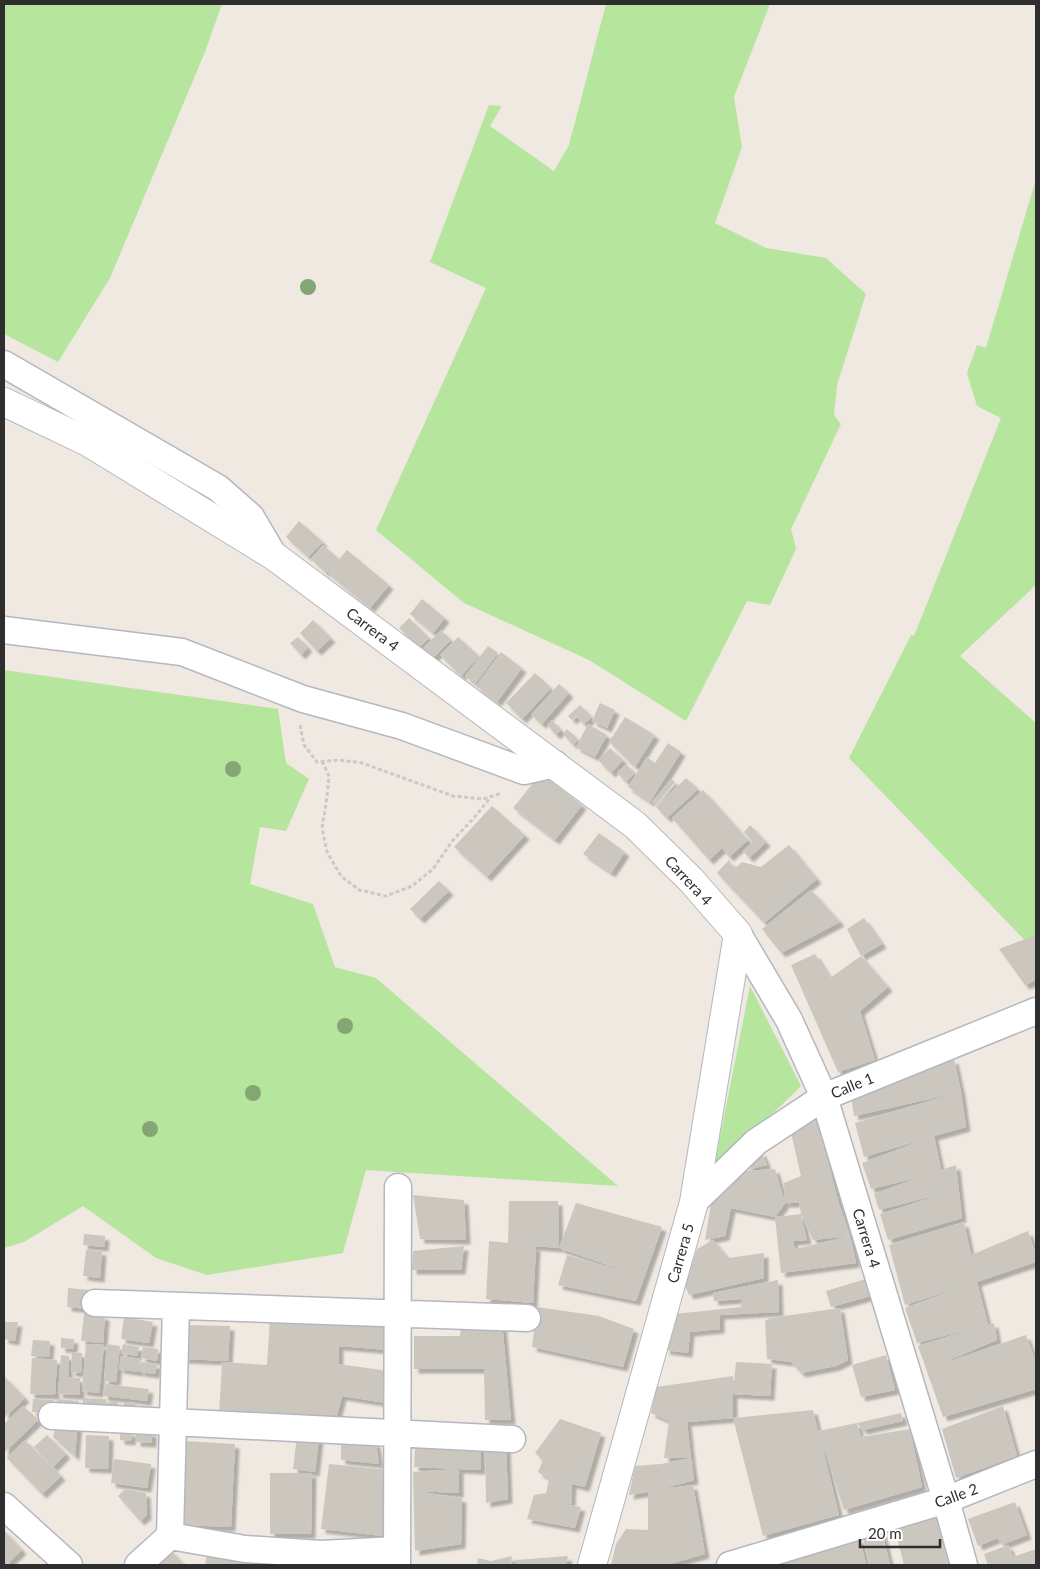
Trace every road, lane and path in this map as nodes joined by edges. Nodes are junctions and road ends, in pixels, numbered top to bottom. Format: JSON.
{"nodes":[{"id":1,"x":4,"y":364,"type":"edge"},
{"id":2,"x":4,"y":402,"type":"edge"},
{"id":3,"x":274,"y":556,"type":"junction"},
{"id":4,"x":4,"y":630,"type":"edge"},
{"id":5,"x":303,"y":699,"type":"junction"},
{"id":6,"x":322,"y":761,"type":"junction"},
{"id":7,"x":555,"y":764,"type":"junction"},
{"id":8,"x":504,"y":792,"type":"dead end"},
{"id":9,"x":491,"y":796,"type":"junction"},
{"id":10,"x":738,"y":934,"type":"junction"},
{"id":11,"x":1036,"y":1011,"type":"edge"},
{"id":12,"x":824,"y":1097,"type":"junction"},
{"id":13,"x":398,"y":1187,"type":"dead end"},
{"id":14,"x":694,"y":1202,"type":"junction"},
{"id":15,"x":95,"y":1303,"type":"dead end"},
{"id":16,"x":176,"y":1306,"type":"junction"},
{"id":17,"x":397,"y":1314,"type":"junction"},
{"id":18,"x":527,"y":1318,"type":"dead end"},
{"id":19,"x":52,"y":1416,"type":"dead end"},
{"id":20,"x":173,"y":1422,"type":"junction"},
{"id":21,"x":397,"y":1433,"type":"junction"},
{"id":22,"x":512,"y":1439,"type":"dead end"},
{"id":23,"x":1036,"y":1464,"type":"edge"},
{"id":24,"x":946,"y":1500,"type":"junction"},
{"id":25,"x":4,"y":1506,"type":"edge"},
{"id":26,"x":170,"y":1536,"type":"junction"},
{"id":27,"x":397,"y":1557,"type":"edge"},
{"id":28,"x":68,"y":1565,"type":"edge"},
{"id":29,"x":138,"y":1565,"type":"edge"},
{"id":30,"x":592,"y":1565,"type":"edge"},
{"id":31,"x":730,"y":1565,"type":"edge"},
{"id":32,"x":964,"y":1565,"type":"edge"}],
"edges":[{"from":1,"to":3,"type":"street"},
{"from":2,"to":3,"type":"main road","name":"Carrera 4"},
{"from":3,"to":7,"type":"main road","name":"Carrera 4"},
{"from":4,"to":5,"type":"street"},
{"from":5,"to":6,"type":"path"},
{"from":5,"to":7,"type":"street"},
{"from":6,"to":9,"type":"path"},
{"from":6,"to":9,"type":"path"},
{"from":7,"to":10,"type":"main road","name":"Carrera 4"},
{"from":8,"to":9,"type":"path"},
{"from":10,"to":12,"type":"street","name":"Carrera 4"},
{"from":10,"to":14,"type":"main road","name":"Carrera 5"},
{"from":11,"to":12,"type":"street","name":"Calle 1"},
{"from":12,"to":14,"type":"street","name":"Calle 1"},
{"from":12,"to":24,"type":"street","name":"Carrera 4"},
{"from":13,"to":17,"type":"street"},
{"from":14,"to":30,"type":"main road","name":"Carrera 5"},
{"from":15,"to":16,"type":"street"},
{"from":16,"to":17,"type":"street"},
{"from":16,"to":20,"type":"street"},
{"from":17,"to":18,"type":"street"},
{"from":17,"to":21,"type":"street"},
{"from":19,"to":20,"type":"street"},
{"from":20,"to":21,"type":"street"},
{"from":20,"to":26,"type":"street"},
{"from":21,"to":22,"type":"street"},
{"from":21,"to":27,"type":"street"},
{"from":23,"to":24,"type":"street","name":"Calle 2"},
{"from":24,"to":31,"type":"street","name":"Calle 2"},
{"from":24,"to":32,"type":"street","name":"Carrera 4"},
{"from":25,"to":28,"type":"street"},
{"from":26,"to":27,"type":"street"},
{"from":26,"to":29,"type":"street"}]}
